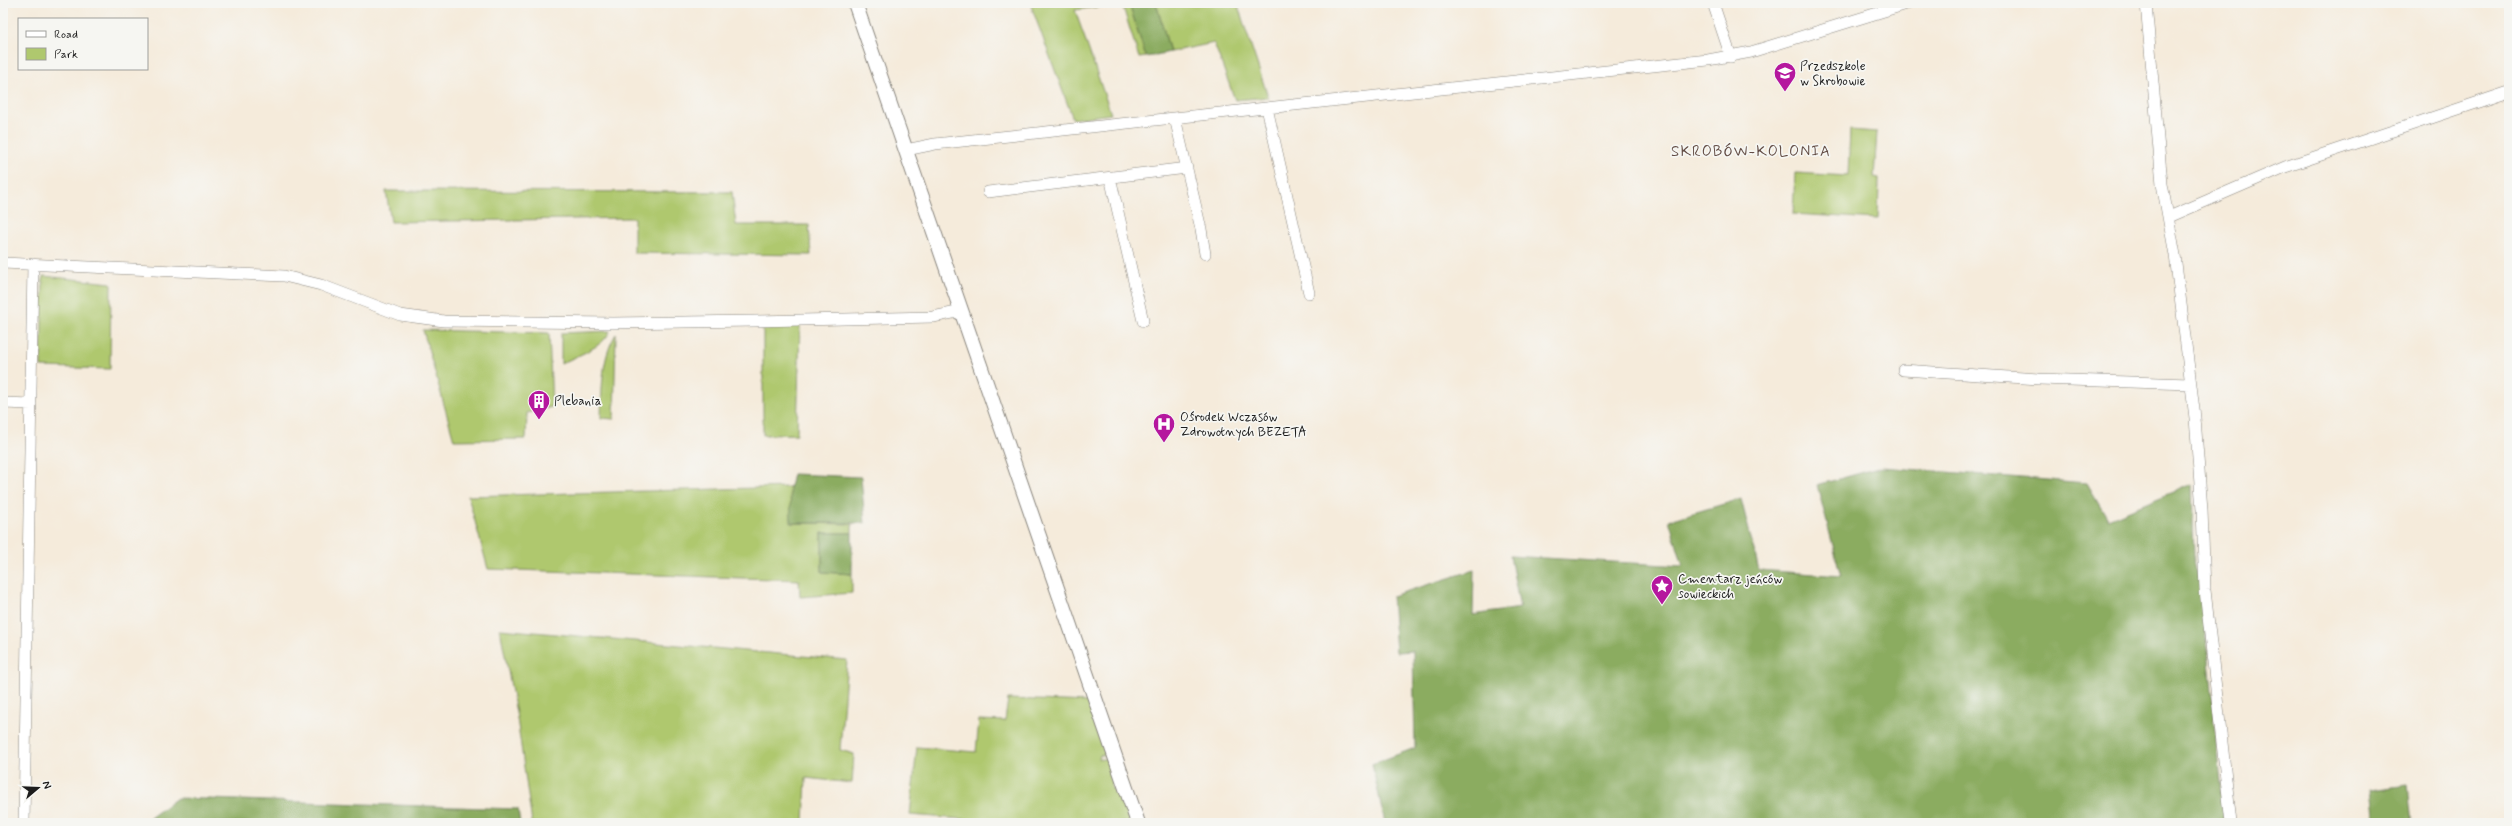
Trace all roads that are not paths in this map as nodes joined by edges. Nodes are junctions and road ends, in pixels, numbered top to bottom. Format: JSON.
{"nodes":[{"id":1,"x":855,"y":3,"type":"edge"},
{"id":2,"x":1713,"y":3,"type":"edge"},
{"id":3,"x":1910,"y":3,"type":"edge"},
{"id":4,"x":2146,"y":3,"type":"edge"},
{"id":5,"x":1731,"y":57,"type":"junction"},
{"id":6,"x":2509,"y":92,"type":"edge"},
{"id":7,"x":1267,"y":108,"type":"junction"},
{"id":8,"x":1175,"y":118,"type":"junction"},
{"id":9,"x":906,"y":150,"type":"junction"},
{"id":10,"x":1187,"y":168,"type":"junction"},
{"id":11,"x":1110,"y":177,"type":"junction"},
{"id":12,"x":988,"y":192,"type":"dead end"},
{"id":13,"x":2169,"y":217,"type":"junction"},
{"id":14,"x":1205,"y":254,"type":"dead end"},
{"id":15,"x":3,"y":263,"type":"edge"},
{"id":16,"x":33,"y":264,"type":"junction"},
{"id":17,"x":1309,"y":293,"type":"dead end"},
{"id":18,"x":962,"y":311,"type":"junction"},
{"id":19,"x":1143,"y":321,"type":"dead end"},
{"id":20,"x":1902,"y":370,"type":"dead end"},
{"id":21,"x":2190,"y":384,"type":"junction"},
{"id":22,"x":3,"y":403,"type":"edge"},
{"id":23,"x":31,"y":404,"type":"junction"},
{"id":24,"x":24,"y":823,"type":"edge"},
{"id":25,"x":1138,"y":823,"type":"edge"},
{"id":26,"x":2231,"y":823,"type":"edge"}],
"edges":[{"from":1,"to":9,"type":"main road"},
{"from":2,"to":5,"type":"street"},
{"from":3,"to":5,"type":"street"},
{"from":4,"to":13,"type":"street"},
{"from":5,"to":7,"type":"street"},
{"from":6,"to":13,"type":"street"},
{"from":7,"to":8,"type":"street"},
{"from":7,"to":17,"type":"street"},
{"from":8,"to":9,"type":"street"},
{"from":8,"to":10,"type":"street"},
{"from":9,"to":18,"type":"main road"},
{"from":10,"to":11,"type":"street"},
{"from":10,"to":14,"type":"street"},
{"from":11,"to":12,"type":"street"},
{"from":11,"to":19,"type":"street"},
{"from":13,"to":21,"type":"street"},
{"from":15,"to":16,"type":"street"},
{"from":16,"to":18,"type":"street"},
{"from":16,"to":23,"type":"street"},
{"from":18,"to":25,"type":"main road"},
{"from":20,"to":21,"type":"street"},
{"from":21,"to":26,"type":"street"},
{"from":22,"to":23,"type":"street"},
{"from":23,"to":24,"type":"street"}]}
